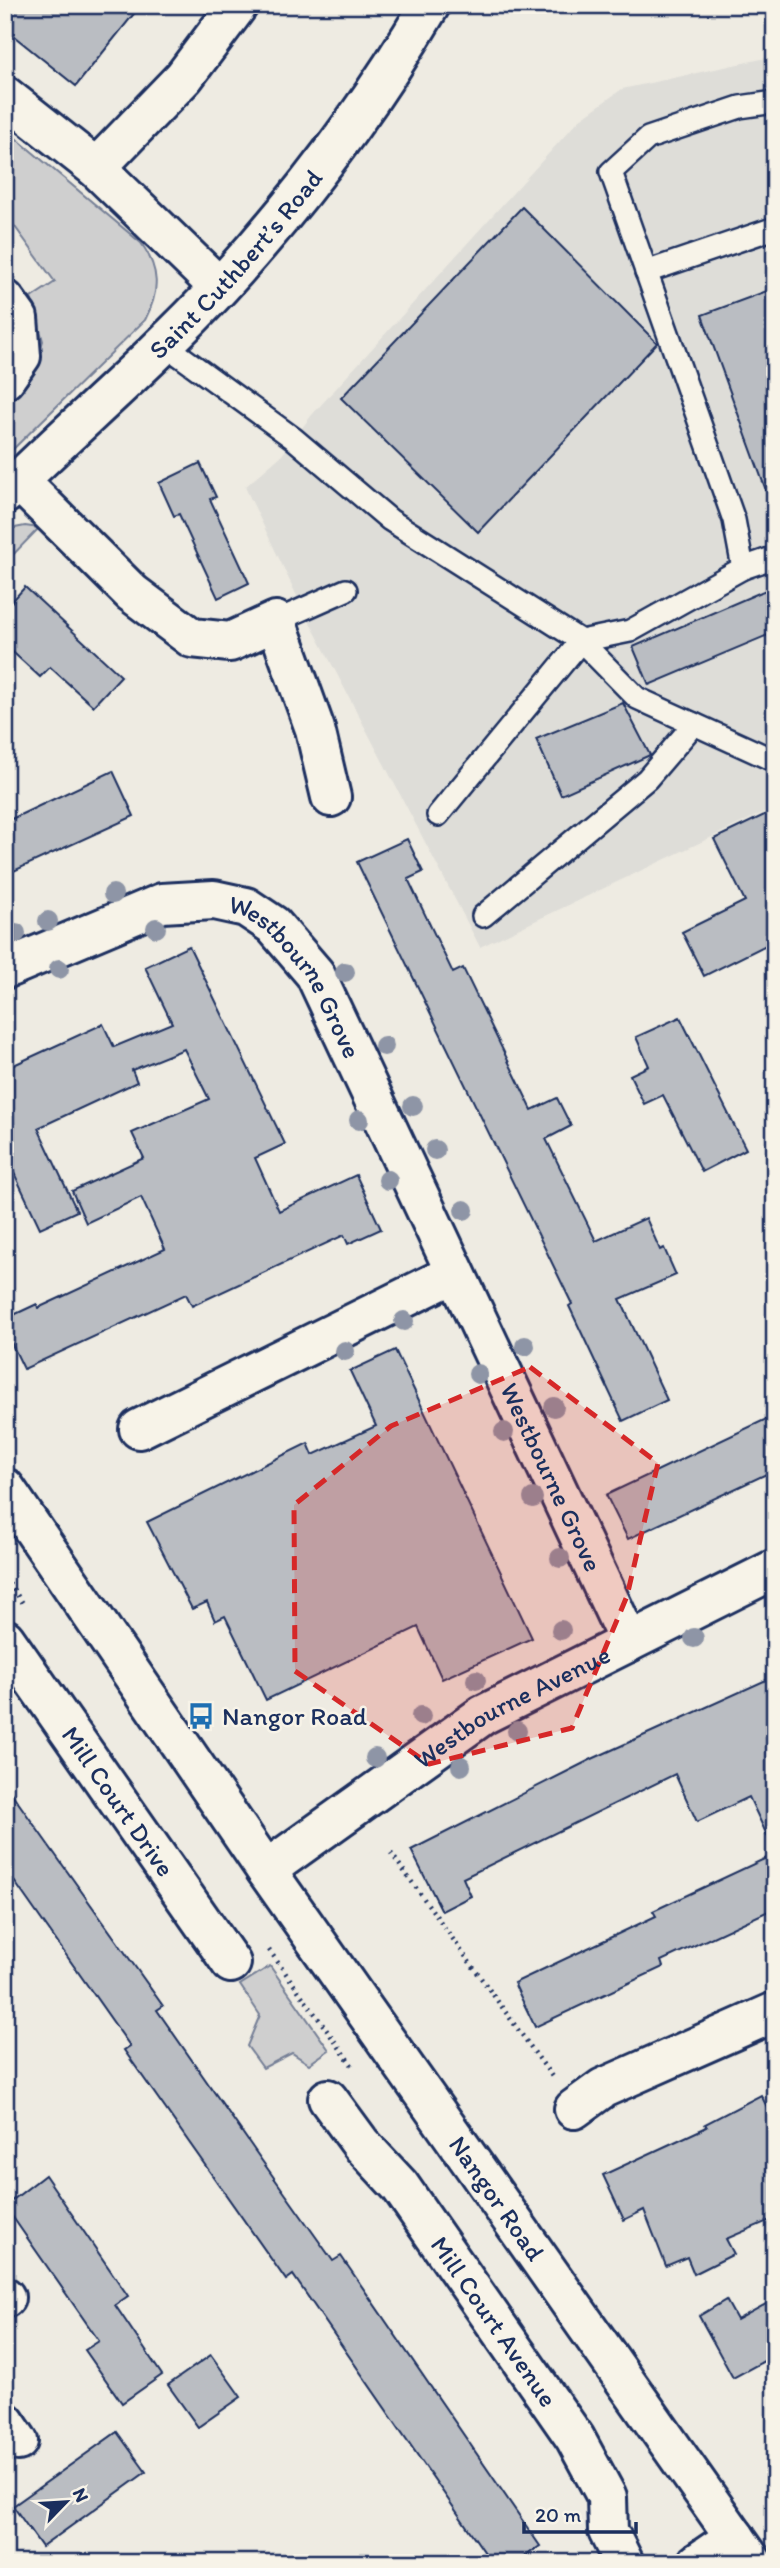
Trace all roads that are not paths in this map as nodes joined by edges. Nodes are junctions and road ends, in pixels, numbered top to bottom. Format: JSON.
{"nodes":[{"id":1,"x":238,"y":5,"type":"edge"},
{"id":2,"x":430,"y":5,"type":"edge"},
{"id":3,"x":5,"y":96,"type":"edge"},
{"id":4,"x":775,"y":102,"type":"edge"},
{"id":5,"x":96,"y":168,"type":"junction"},
{"id":6,"x":775,"y":228,"type":"edge"},
{"id":7,"x":646,"y":272,"type":"junction"},
{"id":8,"x":219,"y":287,"type":"junction"},
{"id":9,"x":5,"y":300,"type":"edge"},
{"id":10,"x":163,"y":344,"type":"junction"},
{"id":11,"x":5,"y":379,"type":"edge"},
{"id":12,"x":12,"y":488,"type":"edge"},
{"id":13,"x":775,"y":557,"type":"edge"},
{"id":14,"x":743,"y":568,"type":"junction"},
{"id":15,"x":346,"y":590,"type":"dead end"},
{"id":16,"x":276,"y":621,"type":"junction"},
{"id":17,"x":581,"y":641,"type":"junction"},
{"id":18,"x":694,"y":724,"type":"junction"},
{"id":19,"x":775,"y":761,"type":"edge"},
{"id":20,"x":331,"y":797,"type":"dead end"},
{"id":21,"x":438,"y":815,"type":"dead end"},
{"id":22,"x":483,"y":916,"type":"dead end"},
{"id":23,"x":5,"y":969,"type":"edge"},
{"id":24,"x":455,"y":1273,"type":"junction"},
{"id":25,"x":139,"y":1429,"type":"dead end"},
{"id":26,"x":5,"y":1488,"type":"edge"},
{"id":27,"x":775,"y":1569,"type":"edge"},
{"id":28,"x":17,"y":1625,"type":"edge"},
{"id":29,"x":629,"y":1642,"type":"junction"},
{"id":30,"x":266,"y":1871,"type":"junction"},
{"id":31,"x":231,"y":1964,"type":"dead end"},
{"id":32,"x":775,"y":2012,"type":"edge"},
{"id":33,"x":328,"y":2099,"type":"dead end"},
{"id":34,"x":574,"y":2109,"type":"dead end"},
{"id":35,"x":744,"y":2550,"type":"edge"},
{"id":36,"x":624,"y":2563,"type":"edge"},
{"id":37,"x":696,"y":2563,"type":"edge"}],
"edges":[{"from":1,"to":5,"type":"street"},
{"from":2,"to":8,"type":"street","name":"Saint Cuthbert’s Road"},
{"from":3,"to":5,"type":"street"},
{"from":4,"to":7,"type":"lane"},
{"from":5,"to":8,"type":"street"},
{"from":6,"to":7,"type":"lane"},
{"from":7,"to":14,"type":"lane"},
{"from":8,"to":10,"type":"street","name":"Saint Cuthbert’s Road"},
{"from":9,"to":11,"type":"street"},
{"from":10,"to":12,"type":"street","name":"Saint Cuthbert’s Road"},
{"from":10,"to":17,"type":"lane"},
{"from":12,"to":16,"type":"street"},
{"from":13,"to":14,"type":"lane"},
{"from":14,"to":17,"type":"lane"},
{"from":15,"to":16,"type":"lane"},
{"from":16,"to":20,"type":"street"},
{"from":17,"to":18,"type":"lane"},
{"from":17,"to":21,"type":"lane"},
{"from":18,"to":19,"type":"lane"},
{"from":18,"to":22,"type":"lane"},
{"from":23,"to":24,"type":"street","name":"Westbourne Grove"},
{"from":24,"to":25,"type":"street"},
{"from":24,"to":29,"type":"street","name":"Westbourne Grove"},
{"from":26,"to":30,"type":"street","name":"Nangor Road"},
{"from":27,"to":29,"type":"street","name":"Westbourne Avenue"},
{"from":28,"to":31,"type":"street","name":"Mill Court Drive"},
{"from":29,"to":30,"type":"street","name":"Westbourne Avenue"},
{"from":30,"to":35,"type":"street","name":"Nangor Road"},
{"from":32,"to":34,"type":"street"},
{"from":33,"to":36,"type":"street","name":"Mill Court Avenue"},
{"from":35,"to":37,"type":"street"}]}
